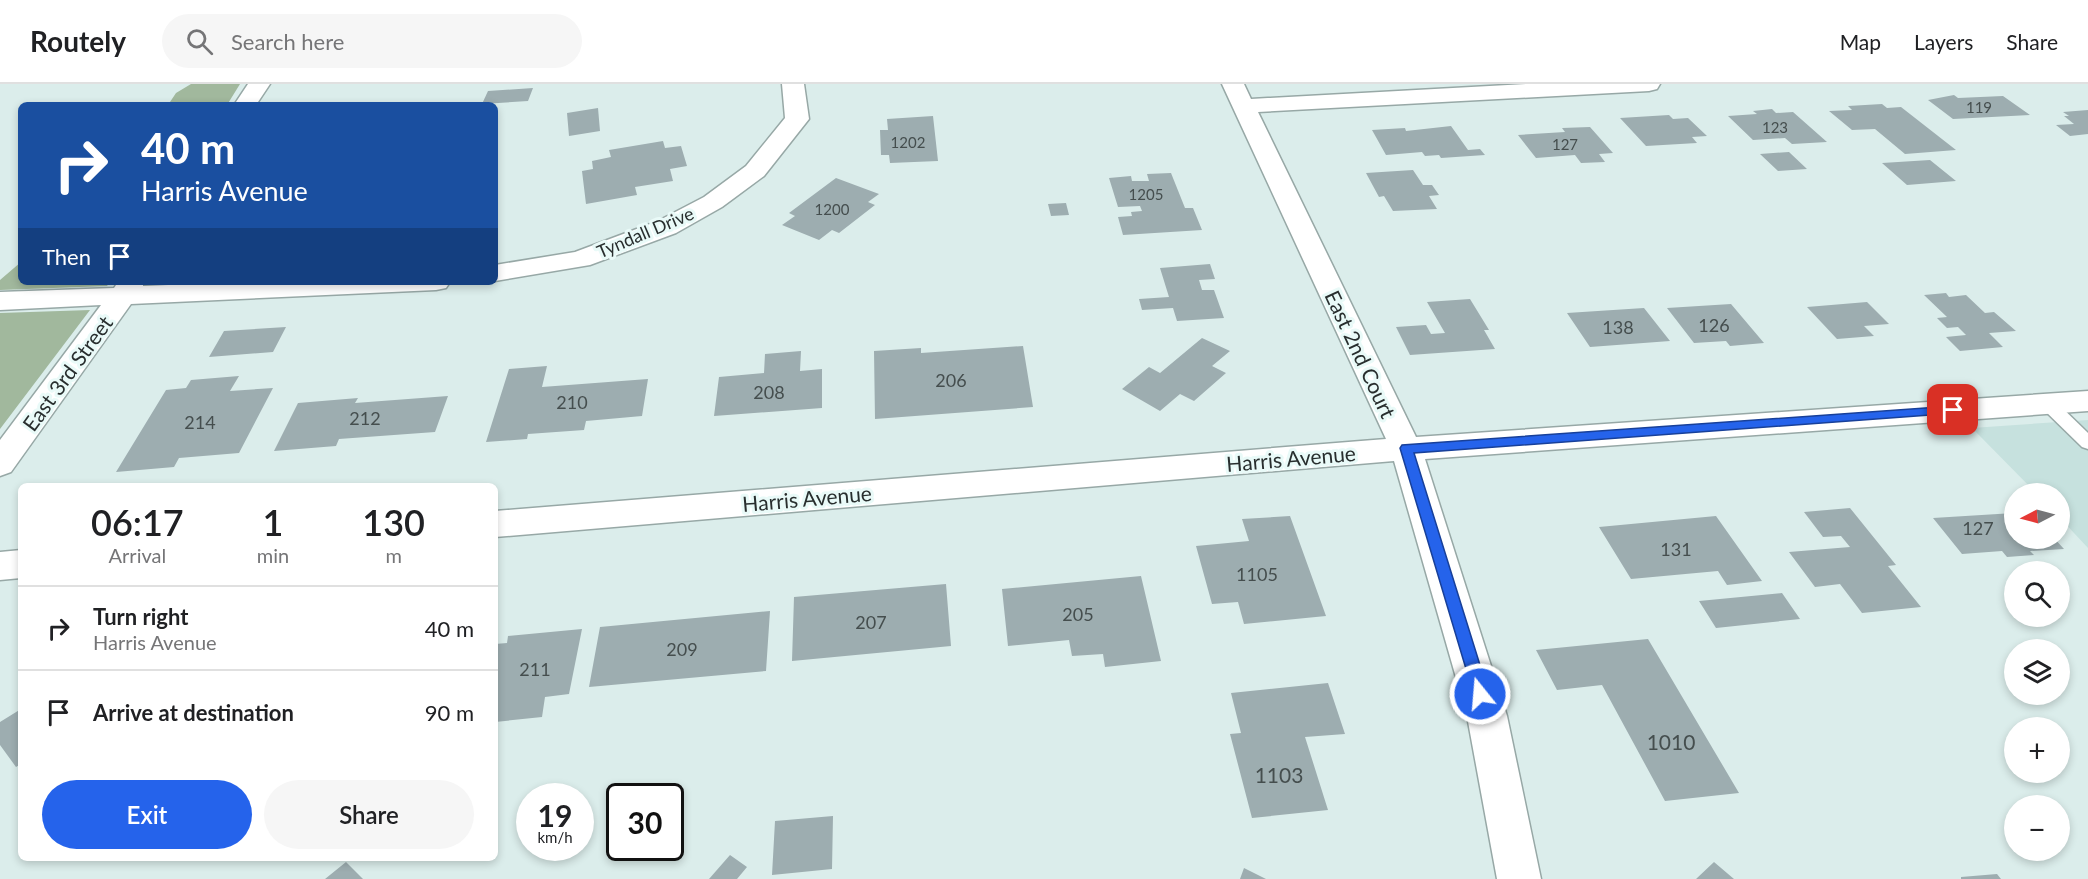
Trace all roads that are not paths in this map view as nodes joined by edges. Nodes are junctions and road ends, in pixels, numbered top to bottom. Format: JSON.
{"nodes":[{"id":1,"x":259,"y":84,"type":"edge"},
{"id":2,"x":793,"y":84,"type":"edge"},
{"id":3,"x":1649,"y":84,"type":"edge"},
{"id":4,"x":1238,"y":95,"type":"edge"},
{"id":5,"x":247,"y":102,"type":"edge"},
{"id":6,"x":498,"y":273,"type":"edge"},
{"id":7,"x":304,"y":285,"type":"edge"},
{"id":8,"x":128,"y":289,"type":"edge"},
{"id":9,"x":0,"y":301,"type":"edge"},
{"id":10,"x":2088,"y":400,"type":"edge"},
{"id":11,"x":2047,"y":404,"type":"junction"},
{"id":12,"x":2088,"y":443,"type":"edge"},
{"id":13,"x":1406,"y":448,"type":"junction"},
{"id":14,"x":0,"y":464,"type":"edge"},
{"id":15,"x":498,"y":524,"type":"edge"},
{"id":16,"x":18,"y":564,"type":"edge"},
{"id":17,"x":0,"y":566,"type":"edge"},
{"id":18,"x":1519,"y":879,"type":"edge"}],
"edges":[{"from":1,"to":5,"type":"street"},
{"from":2,"to":6,"type":"street","name":"Tyndall Drive"},
{"from":3,"to":4,"type":"street"},
{"from":4,"to":13,"type":"street","name":"East 2nd Court"},
{"from":7,"to":8,"type":"street"},
{"from":8,"to":9,"type":"street"},
{"from":8,"to":14,"type":"street","name":"East 3rd Street"},
{"from":10,"to":11,"type":"street","name":"Harris Avenue"},
{"from":11,"to":12,"type":"lane"},
{"from":11,"to":13,"type":"street","name":"Harris Avenue"},
{"from":13,"to":15,"type":"street","name":"Harris Avenue"},
{"from":13,"to":18,"type":"street","name":"East 2nd Court"},
{"from":16,"to":17,"type":"street"}]}
